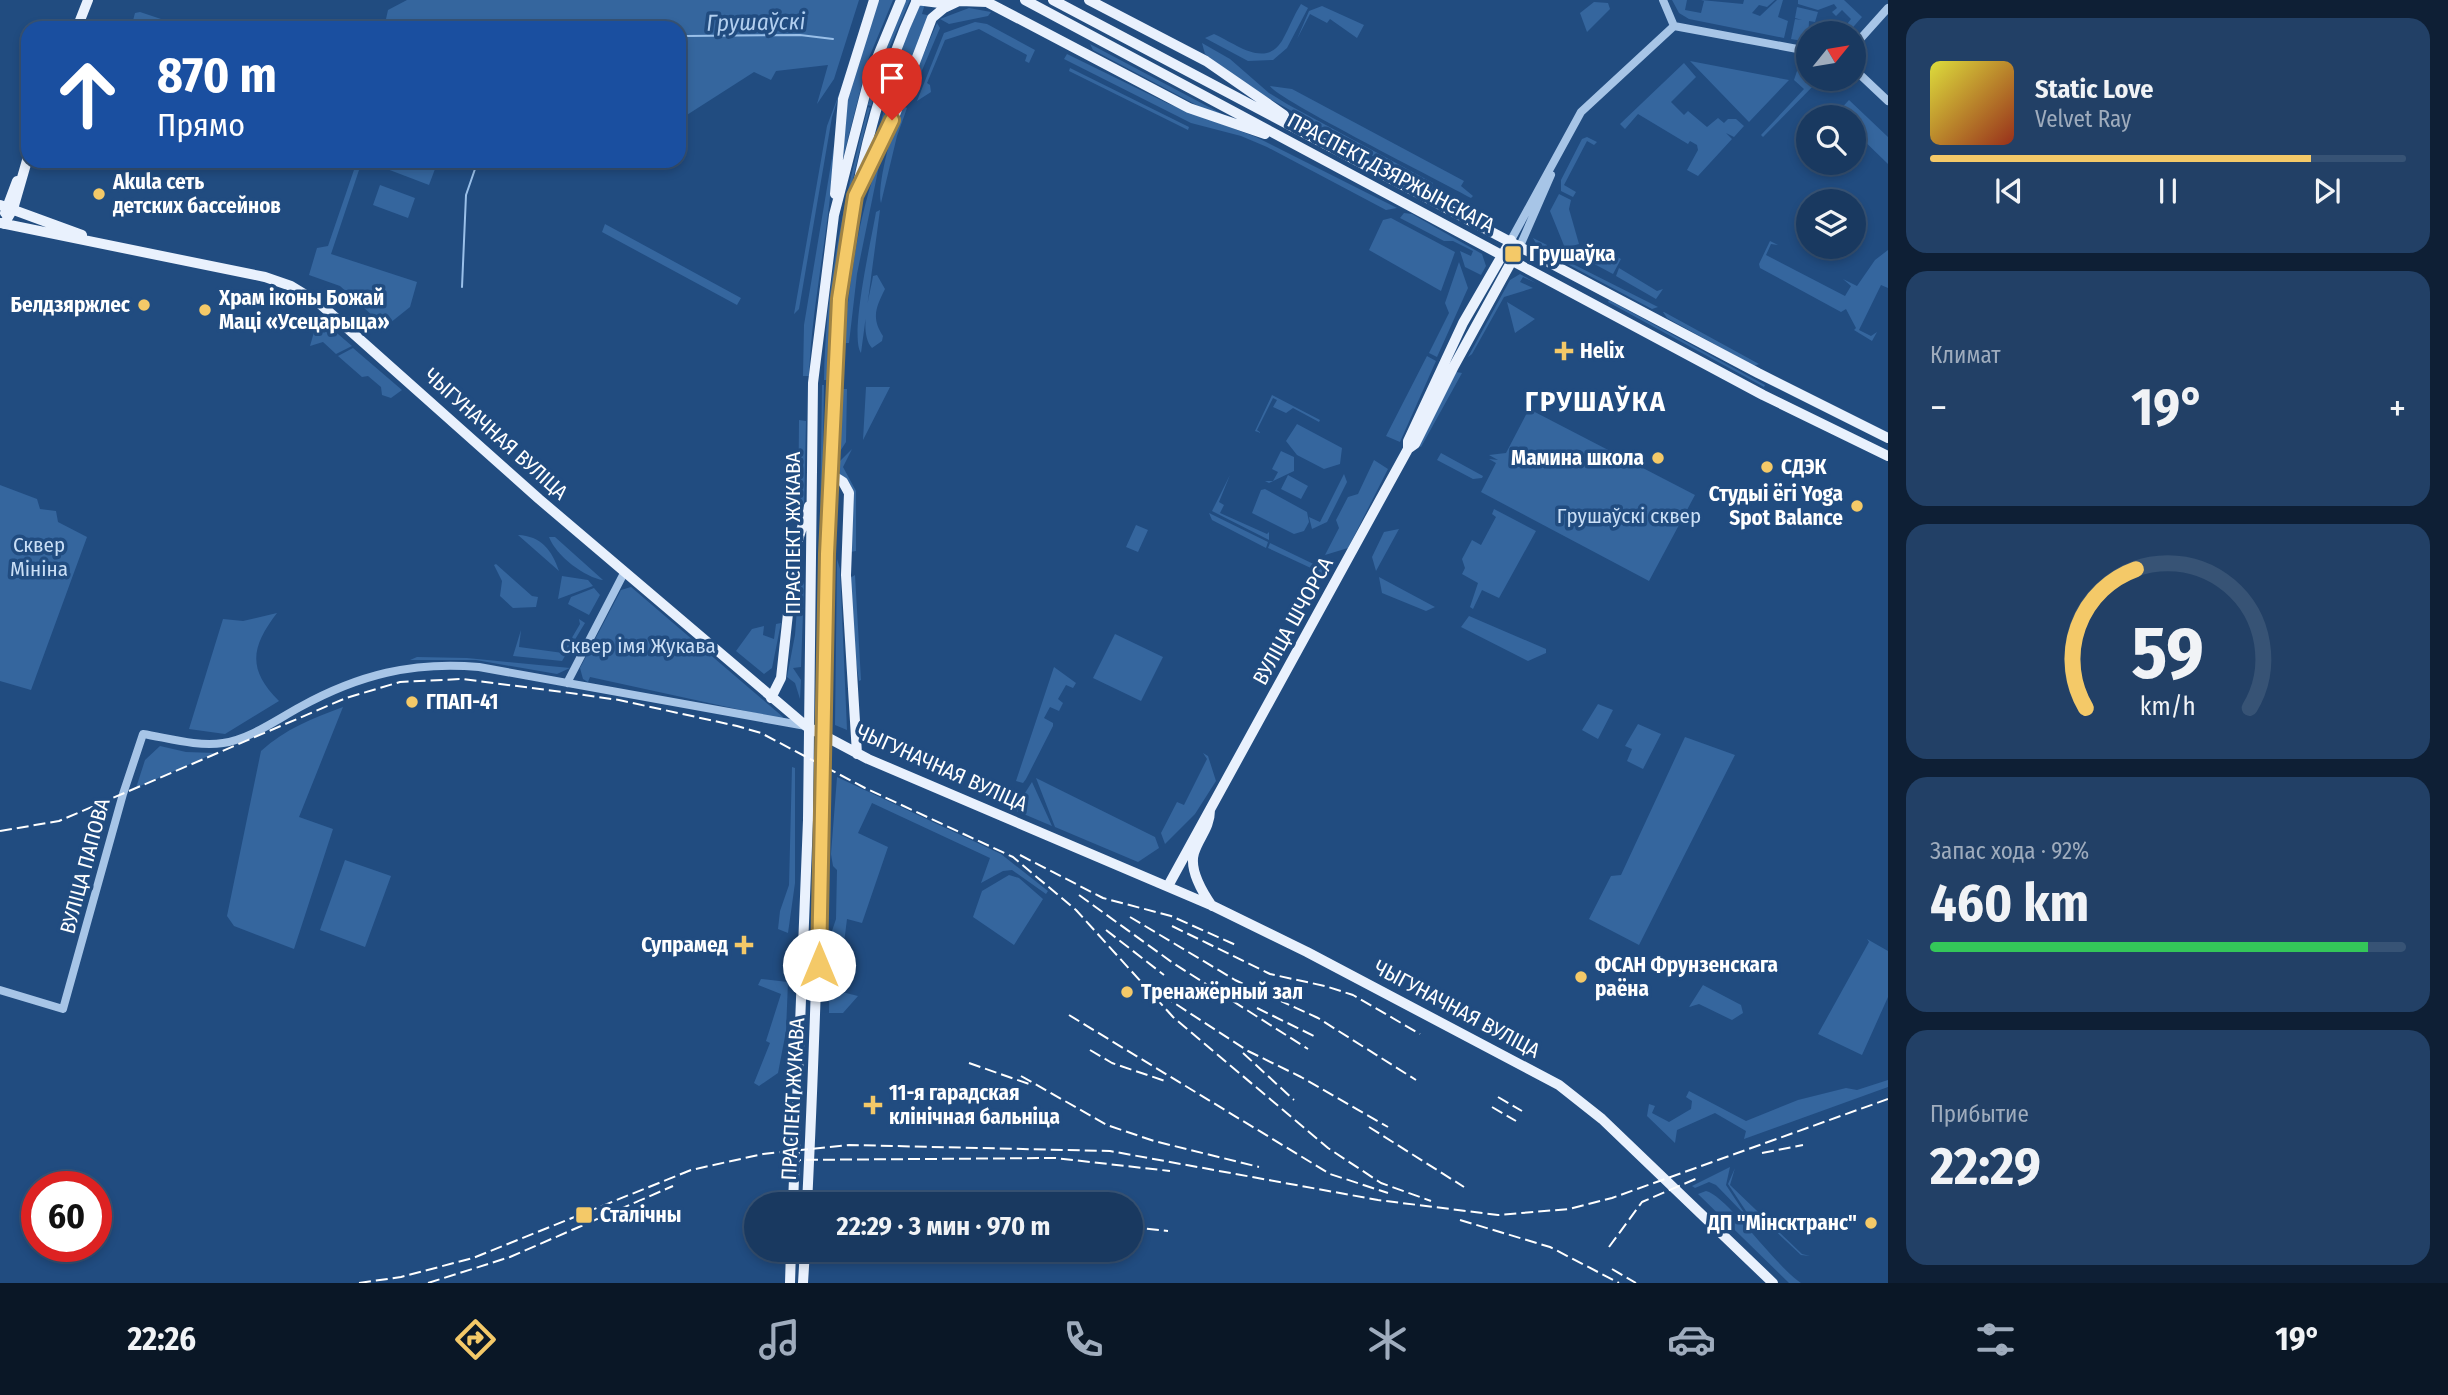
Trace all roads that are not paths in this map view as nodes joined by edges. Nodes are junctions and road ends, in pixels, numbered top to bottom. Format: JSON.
{"nodes":[{"id":1,"x":88,"y":0,"type":"edge"},
{"id":2,"x":874,"y":0,"type":"edge"},
{"id":3,"x":901,"y":0,"type":"edge"},
{"id":4,"x":916,"y":0,"type":"edge"},
{"id":5,"x":1025,"y":0,"type":"edge"},
{"id":6,"x":1053,"y":0,"type":"edge"},
{"id":7,"x":1089,"y":0,"type":"edge"},
{"id":8,"x":1663,"y":0,"type":"edge"},
{"id":9,"x":958,"y":1,"type":"edge"},
{"id":10,"x":1888,"y":8,"type":"edge"},
{"id":11,"x":80,"y":21,"type":"edge"},
{"id":12,"x":1674,"y":26,"type":"junction"},
{"id":13,"x":1866,"y":33,"type":"edge"},
{"id":14,"x":1796,"y":49,"type":"edge"},
{"id":15,"x":1866,"y":80,"type":"edge"},
{"id":16,"x":1888,"y":101,"type":"edge"},
{"id":17,"x":1590,"y":104,"type":"junction"},
{"id":18,"x":1304,"y":130,"type":"junction"},
{"id":19,"x":1297,"y":146,"type":"junction"},
{"id":20,"x":24,"y":168,"type":"edge"},
{"id":21,"x":855,"y":196,"type":"junction"},
{"id":22,"x":6,"y":207,"type":"edge"},
{"id":23,"x":834,"y":215,"type":"junction"},
{"id":24,"x":2,"y":224,"type":"edge"},
{"id":25,"x":1511,"y":240,"type":"junction"},
{"id":26,"x":95,"y":241,"type":"junction"},
{"id":27,"x":1520,"y":246,"type":"junction"},
{"id":28,"x":1502,"y":253,"type":"junction"},
{"id":29,"x":1513,"y":260,"type":"junction"},
{"id":30,"x":1888,"y":438,"type":"edge"},
{"id":31,"x":1408,"y":449,"type":"junction"},
{"id":32,"x":1888,"y":456,"type":"edge"},
{"id":33,"x":832,"y":475,"type":"junction"},
{"id":34,"x":812,"y":495,"type":"junction"},
{"id":35,"x":795,"y":549,"type":"junction"},
{"id":36,"x":813,"y":553,"type":"junction"},
{"id":37,"x":847,"y":553,"type":"junction"},
{"id":38,"x":827,"y":554,"type":"junction"},
{"id":39,"x":624,"y":573,"type":"junction"},
{"id":40,"x":568,"y":683,"type":"junction"},
{"id":41,"x":771,"y":698,"type":"junction"},
{"id":42,"x":806,"y":726,"type":"junction"},
{"id":43,"x":857,"y":754,"type":"junction"},
{"id":44,"x":1210,"y":810,"type":"junction"},
{"id":45,"x":1199,"y":883,"type":"junction"},
{"id":46,"x":1168,"y":886,"type":"junction"},
{"id":47,"x":1192,"y":897,"type":"junction"},
{"id":48,"x":1213,"y":906,"type":"junction"},
{"id":49,"x":0,"y":990,"type":"edge"},
{"id":50,"x":794,"y":1192,"type":"edge"},
{"id":51,"x":808,"y":1192,"type":"edge"},
{"id":52,"x":791,"y":1262,"type":"edge"},
{"id":53,"x":804,"y":1262,"type":"edge"},
{"id":54,"x":790,"y":1283,"type":"edge"},
{"id":55,"x":803,"y":1283,"type":"edge"},
{"id":56,"x":1773,"y":1283,"type":"edge"}],
"edges":[{"from":1,"to":11,"type":"main road"},
{"from":2,"to":23,"type":"main road"},
{"from":3,"to":23,"type":"main road","name":"ПРАСПЕКТ ЖУКАВА"},
{"from":4,"to":9,"type":"main road"},
{"from":4,"to":21,"type":"main road","name":"ПРАСПЕКТ ЖУКАВА"},
{"from":5,"to":19,"type":"main road","name":"ПРАСПЕКТ ДЗЯРЖЫНСКАГА"},
{"from":6,"to":18,"type":"main road","name":"ПРАСПЕКТ ДЗЯРЖЫНСКАГА"},
{"from":7,"to":18,"type":"main road"},
{"from":8,"to":12,"type":"street"},
{"from":9,"to":19,"type":"main road"},
{"from":9,"to":21,"type":"main road"},
{"from":10,"to":13,"type":"street"},
{"from":12,"to":14,"type":"street"},
{"from":12,"to":17,"type":"street","name":"ВУЛІЦА ШЧОРСА"},
{"from":15,"to":16,"type":"street"},
{"from":17,"to":25,"type":"street","name":"ВУЛІЦА ШЧОРСА"},
{"from":17,"to":27,"type":"street","name":"ВУЛІЦА ШЧОРСА"},
{"from":18,"to":25,"type":"main road","name":"ПРАСПЕКТ ДЗЯРЖЫНСКАГА"},
{"from":19,"to":28,"type":"main road","name":"ПРАСПЕКТ ДЗЯРЖЫНСКАГА"},
{"from":20,"to":22,"type":"main road"},
{"from":21,"to":33,"type":"main road","name":"ПРАСПЕКТ ЖУКАВА"},
{"from":22,"to":24,"type":"main road"},
{"from":22,"to":26,"type":"main road","name":"ЧЫГУНАЧНАЯ ВУЛІЦА"},
{"from":23,"to":34,"type":"main road","name":"ПРАСПЕКТ ЖУКАВА"},
{"from":24,"to":26,"type":"main road","name":"ЧЫГУНАЧНАЯ ВУЛІЦА"},
{"from":25,"to":27,"type":"main road","name":"ПРАСПЕКТ ДЗЯРЖЫНСКАГА"},
{"from":25,"to":28,"type":"main road","name":"ВУЛІЦА ШЧОРСА"},
{"from":26,"to":39,"type":"main road","name":"ЧЫГУНАЧНАЯ ВУЛІЦА"},
{"from":27,"to":29,"type":"main road","name":"ВУЛІЦА ШЧОРСА"},
{"from":27,"to":30,"type":"main road","name":"ПРАСПЕКТ ДЗЯРЖЫНСКАГА"},
{"from":28,"to":29,"type":"main road","name":"ПРАСПЕКТ ДЗЯРЖЫНСКАГА"},
{"from":28,"to":31,"type":"main road","name":"ВУЛІЦА ШЧОРСА"},
{"from":29,"to":31,"type":"main road","name":"ВУЛІЦА ШЧОРСА"},
{"from":29,"to":32,"type":"main road","name":"ПРАСПЕКТ ДЗЯРЖЫНСКАГА"},
{"from":31,"to":44,"type":"main road","name":"ВУЛІЦА ШЧОРСА"},
{"from":33,"to":37,"type":"main road"},
{"from":33,"to":38,"type":"main road","name":"ПРАСПЕКТ ЖУКАВА"},
{"from":34,"to":35,"type":"main road"},
{"from":34,"to":36,"type":"main road","name":"ПРАСПЕКТ ЖУКАВА"},
{"from":35,"to":36,"type":"main road"},
{"from":35,"to":41,"type":"main road"},
{"from":36,"to":50,"type":"main road","name":"ПРАСПЕКТ ЖУКАВА"},
{"from":37,"to":38,"type":"main road"},
{"from":37,"to":43,"type":"main road"},
{"from":38,"to":51,"type":"main road","name":"ПРАСПЕКТ ЖУКАВА"},
{"from":39,"to":40,"type":"street"},
{"from":39,"to":41,"type":"main road","name":"ЧЫГУНАЧНАЯ ВУЛІЦА"},
{"from":40,"to":42,"type":"street"},
{"from":40,"to":49,"type":"street","name":"ВУЛІЦА ПАПОВА"},
{"from":41,"to":42,"type":"main road","name":"ЧЫГУНАЧНАЯ ВУЛІЦА"},
{"from":42,"to":43,"type":"main road","name":"ЧЫГУНАЧНАЯ ВУЛІЦА"},
{"from":43,"to":46,"type":"main road","name":"ЧЫГУНАЧНАЯ ВУЛІЦА"},
{"from":44,"to":45,"type":"main road","name":"ВУЛІЦА ШЧОРСА"},
{"from":44,"to":46,"type":"main road","name":"ВУЛІЦА ШЧОРСА"},
{"from":45,"to":47,"type":"main road"},
{"from":45,"to":48,"type":"main road"},
{"from":46,"to":47,"type":"main road","name":"ЧЫГУНАЧНАЯ ВУЛІЦА"},
{"from":47,"to":48,"type":"main road","name":"ЧЫГУНАЧНАЯ ВУЛІЦА"},
{"from":48,"to":56,"type":"main road","name":"ЧЫГУНАЧНАЯ ВУЛІЦА"},
{"from":52,"to":54,"type":"main road"},
{"from":53,"to":55,"type":"main road"}]}
